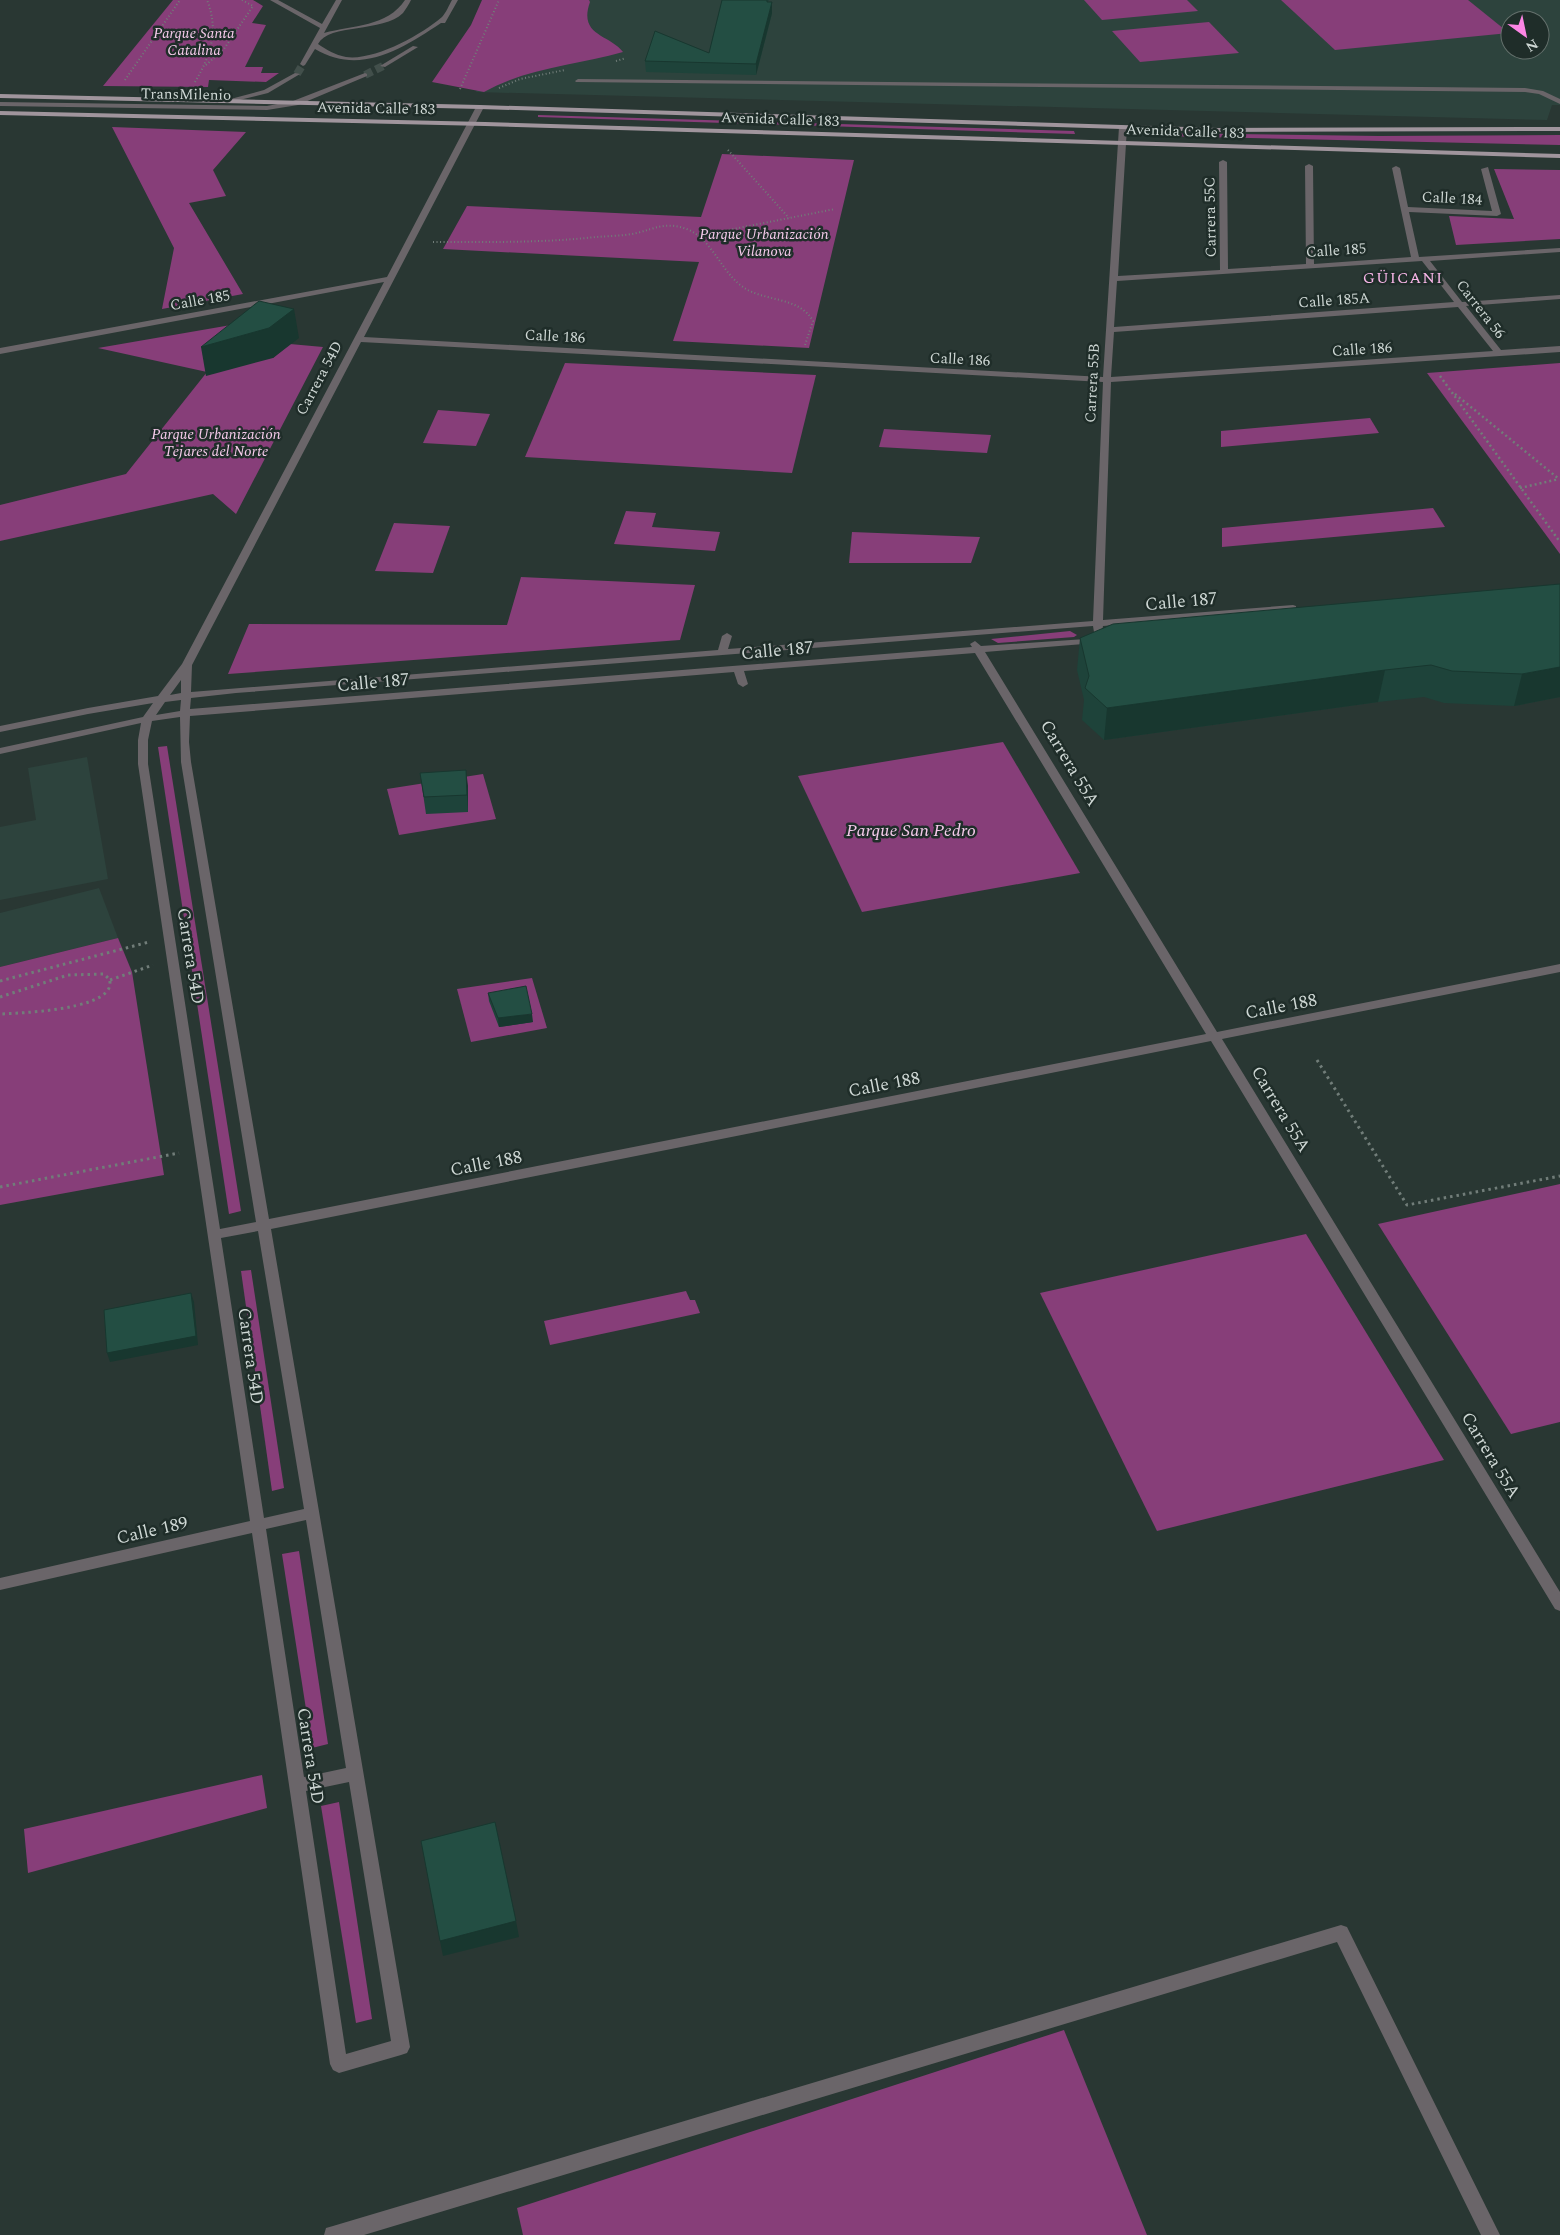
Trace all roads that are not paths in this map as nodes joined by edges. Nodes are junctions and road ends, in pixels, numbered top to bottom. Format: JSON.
{"nodes":[{"id":1,"x":273,"y":0,"type":"edge"},
{"id":2,"x":339,"y":0,"type":"edge"},
{"id":3,"x":408,"y":0,"type":"edge"},
{"id":4,"x":455,"y":0,"type":"edge"},
{"id":5,"x":447,"y":16,"type":"junction"},
{"id":6,"x":324,"y":27,"type":"junction"},
{"id":7,"x":316,"y":42,"type":"junction"},
{"id":8,"x":303,"y":64,"type":"tunnel mouth"},
{"id":9,"x":383,"y":66,"type":"tunnel mouth"},
{"id":10,"x":297,"y":74,"type":"tunnel mouth"},
{"id":11,"x":365,"y":75,"type":"tunnel mouth"},
{"id":12,"x":578,"y":81,"type":"dead end"},
{"id":13,"x":0,"y":96,"type":"edge"},
{"id":14,"x":227,"y":101,"type":"junction"},
{"id":15,"x":1560,"y":102,"type":"edge"},
{"id":16,"x":295,"y":103,"type":"junction"},
{"id":17,"x":0,"y":104,"type":"edge"},
{"id":18,"x":480,"y":107,"type":"junction"},
{"id":19,"x":0,"y":113,"type":"edge"},
{"id":20,"x":471,"y":124,"type":"junction"},
{"id":21,"x":1123,"y":127,"type":"junction"},
{"id":22,"x":1560,"y":129,"type":"edge"},
{"id":23,"x":1122,"y":143,"type":"junction"},
{"id":24,"x":1560,"y":151,"type":"edge"},
{"id":25,"x":1481,"y":154,"type":"junction"},
{"id":26,"x":1560,"y":156,"type":"edge"},
{"id":27,"x":1223,"y":162,"type":"dead end"},
{"id":28,"x":1309,"y":166,"type":"dead end"},
{"id":29,"x":1396,"y":168,"type":"dead end"},
{"id":30,"x":1485,"y":169,"type":"dead end"},
{"id":31,"x":1404,"y":209,"type":"junction"},
{"id":32,"x":1560,"y":250,"type":"edge"},
{"id":33,"x":1420,"y":259,"type":"junction"},
{"id":34,"x":1310,"y":266,"type":"junction"},
{"id":35,"x":1224,"y":271,"type":"junction"},
{"id":36,"x":389,"y":279,"type":"junction"},
{"id":37,"x":1114,"y":279,"type":"junction"},
{"id":38,"x":1560,"y":297,"type":"edge"},
{"id":39,"x":1460,"y":305,"type":"junction"},
{"id":40,"x":1110,"y":330,"type":"junction"},
{"id":41,"x":358,"y":339,"type":"junction"},
{"id":42,"x":1560,"y":349,"type":"edge"},
{"id":43,"x":0,"y":350,"type":"edge"},
{"id":44,"x":1498,"y":353,"type":"junction"},
{"id":45,"x":1107,"y":380,"type":"junction"},
{"id":46,"x":1304,"y":607,"type":"edge"},
{"id":47,"x":1098,"y":624,"type":"junction"},
{"id":48,"x":969,"y":634,"type":"junction"},
{"id":49,"x":727,"y":636,"type":"dead end"},
{"id":50,"x":1103,"y":640,"type":"joint"},
{"id":51,"x":979,"y":650,"type":"junction"},
{"id":52,"x":722,"y":653,"type":"junction"},
{"id":53,"x":187,"y":665,"type":"junction"},
{"id":54,"x":738,"y":669,"type":"junction"},
{"id":55,"x":743,"y":684,"type":"dead end"},
{"id":56,"x":186,"y":695,"type":"junction"},
{"id":57,"x":161,"y":699,"type":"junction"},
{"id":58,"x":184,"y":713,"type":"junction"},
{"id":59,"x":147,"y":719,"type":"junction"},
{"id":60,"x":0,"y":729,"type":"edge"},
{"id":61,"x":0,"y":751,"type":"edge"},
{"id":62,"x":1560,"y":968,"type":"edge"},
{"id":63,"x":1214,"y":1037,"type":"junction"},
{"id":64,"x":264,"y":1225,"type":"junction"},
{"id":65,"x":214,"y":1235,"type":"junction"},
{"id":66,"x":312,"y":1513,"type":"junction"},
{"id":67,"x":258,"y":1526,"type":"junction"},
{"id":68,"x":0,"y":1584,"type":"edge"},
{"id":69,"x":1560,"y":1605,"type":"edge"},
{"id":70,"x":356,"y":1773,"type":"junction"},
{"id":71,"x":297,"y":1786,"type":"junction"},
{"id":72,"x":333,"y":2235,"type":"edge"},
{"id":73,"x":1491,"y":2235,"type":"edge"}],
"edges":[{"from":1,"to":6,"type":"street"},
{"from":2,"to":6,"type":"street"},
{"from":3,"to":7,"type":"street"},
{"from":4,"to":5,"type":"street"},
{"from":5,"to":7,"type":"street"},
{"from":5,"to":9,"type":"street"},
{"from":6,"to":7,"type":"street"},
{"from":7,"to":8,"type":"street"},
{"from":10,"to":14,"type":"street","name":"TransMilenio"},
{"from":11,"to":16,"type":"street","name":"TransMilenio"},
{"from":12,"to":15,"type":"street"},
{"from":13,"to":14,"type":"main road","name":"Avenida Calle 183"},
{"from":14,"to":16,"type":"main road","name":"Avenida Calle 183"},
{"from":16,"to":17,"type":"street","name":"TransMilenio"},
{"from":16,"to":18,"type":"main road","name":"Avenida Calle 183"},
{"from":18,"to":20,"type":"street","name":"Carrera 54D"},
{"from":18,"to":21,"type":"main road","name":"Avenida Calle 183"},
{"from":19,"to":20,"type":"main road","name":"Avenida Calle 183"},
{"from":20,"to":23,"type":"main road","name":"Avenida Calle 183"},
{"from":20,"to":36,"type":"street","name":"Carrera 54D"},
{"from":21,"to":22,"type":"main road","name":"Avenida Calle 183"},
{"from":21,"to":23,"type":"street","name":"Carrera 55B"},
{"from":23,"to":25,"type":"main road","name":"Avenida Calle 183"},
{"from":23,"to":37,"type":"street","name":"Carrera 55B"},
{"from":24,"to":25,"type":"main road"},
{"from":25,"to":26,"type":"main road","name":"Avenida Calle 183"},
{"from":27,"to":35,"type":"street","name":"Carrera 55C"},
{"from":28,"to":34,"type":"street"},
{"from":29,"to":31,"type":"street","name":"Carrera 56"},
{"from":30,"to":31,"type":"street","name":"Calle 184"},
{"from":31,"to":33,"type":"street","name":"Carrera 56"},
{"from":32,"to":33,"type":"street","name":"Calle 185"},
{"from":33,"to":34,"type":"street","name":"Calle 185"},
{"from":33,"to":39,"type":"street","name":"Carrera 56"},
{"from":34,"to":35,"type":"street","name":"Calle 185"},
{"from":35,"to":37,"type":"street","name":"Calle 185"},
{"from":36,"to":41,"type":"street","name":"Carrera 54D"},
{"from":36,"to":43,"type":"street","name":"Calle 185"},
{"from":37,"to":40,"type":"street","name":"Carrera 55B"},
{"from":38,"to":39,"type":"street","name":"Calle 185A"},
{"from":39,"to":40,"type":"street","name":"Calle 185A"},
{"from":39,"to":44,"type":"street","name":"Carrera 56"},
{"from":40,"to":45,"type":"street","name":"Carrera 55B"},
{"from":41,"to":45,"type":"street","name":"Calle 186"},
{"from":41,"to":53,"type":"street","name":"Carrera 54D"},
{"from":42,"to":44,"type":"street","name":"Calle 186"},
{"from":44,"to":45,"type":"street","name":"Calle 186"},
{"from":45,"to":47,"type":"street","name":"Carrera 55B"},
{"from":46,"to":47,"type":"street","name":"Calle 187"},
{"from":47,"to":48,"type":"street","name":"Calle 187"},
{"from":47,"to":50,"type":"street","name":"Carrera 55B"},
{"from":48,"to":51,"type":"street","name":"Carrera 55A"},
{"from":48,"to":52,"type":"street","name":"Calle 187"},
{"from":49,"to":52,"type":"street"},
{"from":50,"to":51,"type":"street","name":"Calle 187"},
{"from":51,"to":54,"type":"street","name":"Calle 187"},
{"from":51,"to":63,"type":"street","name":"Carrera 55A"},
{"from":52,"to":56,"type":"street","name":"Calle 187"},
{"from":53,"to":56,"type":"street","name":"Carrera 54D"},
{"from":53,"to":57,"type":"street","name":"Carrera 54D"},
{"from":54,"to":55,"type":"street"},
{"from":54,"to":58,"type":"street","name":"Calle 187"},
{"from":56,"to":57,"type":"street","name":"Calle 187"},
{"from":56,"to":58,"type":"street","name":"Carrera 54D"},
{"from":57,"to":59,"type":"street","name":"Carrera 54D"},
{"from":57,"to":60,"type":"street","name":"Calle 187"},
{"from":58,"to":59,"type":"street","name":"Calle 187"},
{"from":58,"to":64,"type":"street","name":"Carrera 54D"},
{"from":59,"to":61,"type":"street","name":"Calle 187"},
{"from":59,"to":65,"type":"street","name":"Carrera 54D"},
{"from":62,"to":63,"type":"street","name":"Calle 188"},
{"from":63,"to":64,"type":"street","name":"Calle 188"},
{"from":63,"to":69,"type":"street","name":"Carrera 55A"},
{"from":64,"to":65,"type":"street","name":"Calle 188"},
{"from":64,"to":66,"type":"street","name":"Carrera 54D"},
{"from":65,"to":67,"type":"street","name":"Carrera 54D"},
{"from":66,"to":67,"type":"street","name":"Calle 189"},
{"from":66,"to":70,"type":"street","name":"Carrera 54D"},
{"from":67,"to":68,"type":"street","name":"Calle 189"},
{"from":67,"to":71,"type":"street","name":"Carrera 54D"},
{"from":70,"to":71,"type":"street"},
{"from":70,"to":71,"type":"street","name":"Carrera 54D"},
{"from":72,"to":73,"type":"street"}]}
